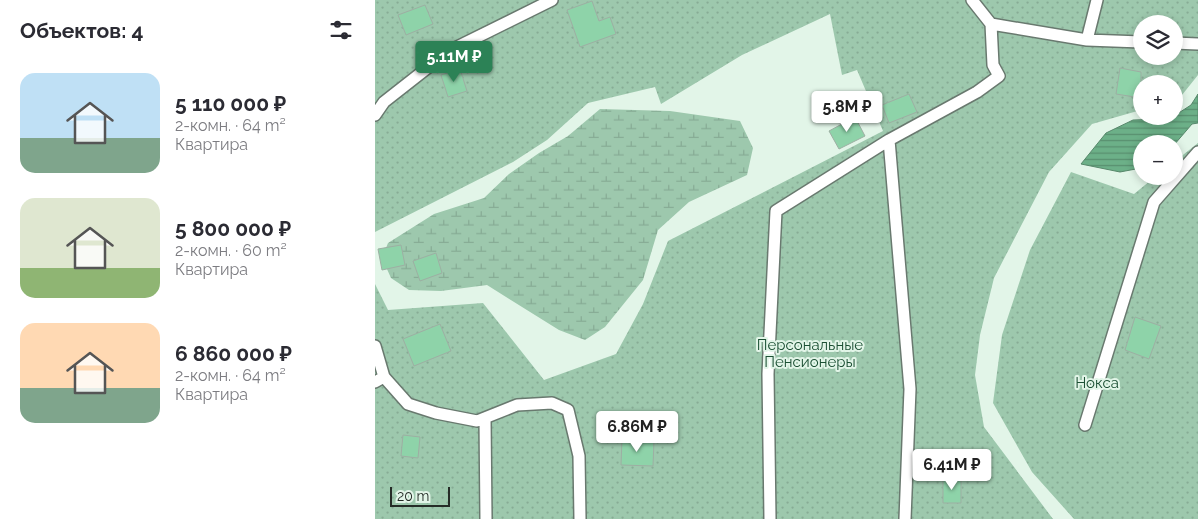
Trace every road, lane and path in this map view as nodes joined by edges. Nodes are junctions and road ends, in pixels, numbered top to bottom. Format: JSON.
{"nodes":[{"id":1,"x":552,"y":0,"type":"edge"},
{"id":2,"x":973,"y":0,"type":"edge"},
{"id":3,"x":1097,"y":0,"type":"edge"},
{"id":4,"x":991,"y":24,"type":"junction"},
{"id":5,"x":1087,"y":40,"type":"junction"},
{"id":6,"x":1133,"y":42,"type":"edge"},
{"id":7,"x":1183,"y":43,"type":"edge"},
{"id":8,"x":1198,"y":44,"type":"edge"},
{"id":9,"x":375,"y":115,"type":"edge"},
{"id":10,"x":889,"y":140,"type":"junction"},
{"id":11,"x":1198,"y":152,"type":"edge"},
{"id":12,"x":375,"y":346,"type":"edge"},
{"id":13,"x":379,"y":379,"type":"edge"},
{"id":14,"x":485,"y":418,"type":"junction"},
{"id":15,"x":1085,"y":426,"type":"dead end"},
{"id":16,"x":486,"y":519,"type":"edge"},
{"id":17,"x":579,"y":519,"type":"edge"},
{"id":18,"x":770,"y":519,"type":"edge"},
{"id":19,"x":905,"y":519,"type":"edge"}],
"edges":[{"from":1,"to":9,"type":"lane"},
{"from":2,"to":4,"type":"lane"},
{"from":3,"to":5,"type":"lane"},
{"from":4,"to":5,"type":"lane"},
{"from":4,"to":10,"type":"lane"},
{"from":5,"to":6,"type":"lane"},
{"from":7,"to":8,"type":"lane"},
{"from":10,"to":18,"type":"lane"},
{"from":10,"to":19,"type":"lane"},
{"from":11,"to":15,"type":"lane"},
{"from":12,"to":13,"type":"lane"},
{"from":13,"to":14,"type":"lane"},
{"from":14,"to":16,"type":"lane"},
{"from":14,"to":17,"type":"lane"}]}
